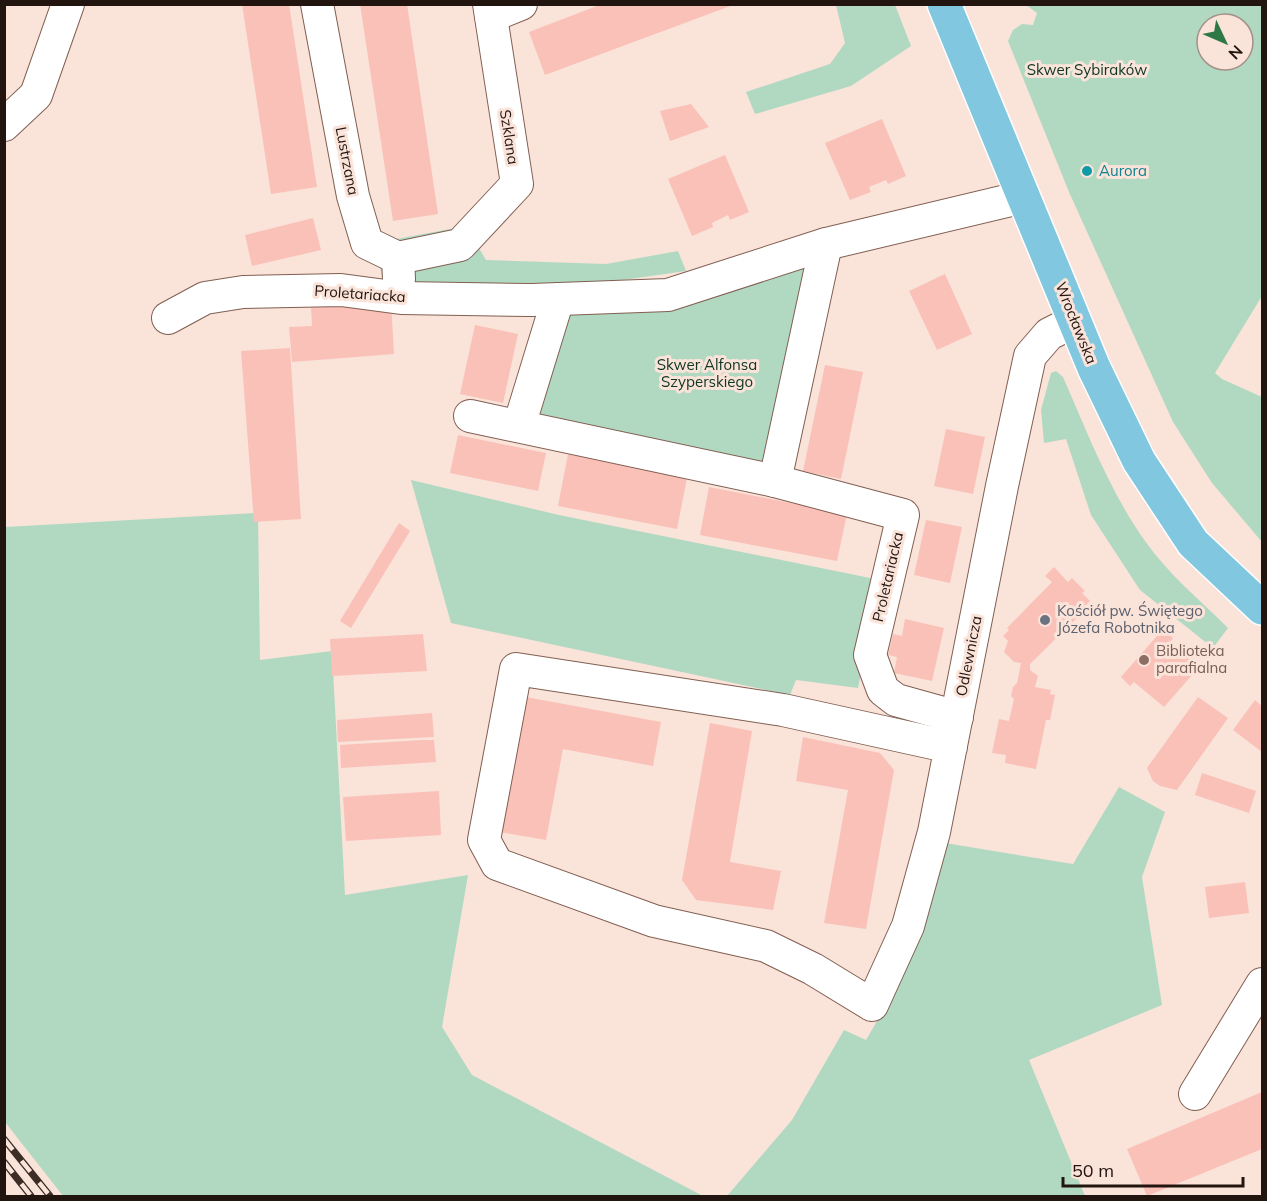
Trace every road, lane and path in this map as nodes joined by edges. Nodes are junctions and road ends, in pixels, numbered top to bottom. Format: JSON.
{"nodes":[{"id":1,"x":68,"y":4,"type":"edge"},
{"id":2,"x":317,"y":4,"type":"edge"},
{"id":3,"x":520,"y":4,"type":"edge"},
{"id":4,"x":490,"y":10,"type":"edge"},
{"id":5,"x":955,"y":14,"type":"edge"},
{"id":6,"x":4,"y":125,"type":"edge"},
{"id":7,"x":1023,"y":197,"type":"junction"},
{"id":8,"x":826,"y":244,"type":"junction"},
{"id":9,"x":398,"y":258,"type":"junction"},
{"id":10,"x":401,"y":298,"type":"junction"},
{"id":11,"x":558,"y":299,"type":"junction"},
{"id":12,"x":168,"y":318,"type":"dead end"},
{"id":13,"x":1075,"y":321,"type":"junction"},
{"id":14,"x":470,"y":416,"type":"dead end"},
{"id":15,"x":519,"y":426,"type":"junction"},
{"id":16,"x":775,"y":481,"type":"junction"},
{"id":17,"x":1263,"y":608,"type":"edge"},
{"id":18,"x":954,"y":732,"type":"junction"},
{"id":19,"x":1263,"y":984,"type":"edge"},
{"id":20,"x":1195,"y":1094,"type":"dead end"}],
"edges":[{"from":1,"to":6,"type":"street"},
{"from":2,"to":9,"type":"street","name":"Lustrzana"},
{"from":3,"to":4,"type":"street","name":"Szklana"},
{"from":4,"to":9,"type":"street","name":"Szklana"},
{"from":5,"to":7,"type":"main road","name":"Wrocławska"},
{"from":7,"to":8,"type":"street","name":"Proletariacka"},
{"from":7,"to":13,"type":"main road","name":"Wrocławska"},
{"from":8,"to":11,"type":"street","name":"Proletariacka"},
{"from":8,"to":16,"type":"street"},
{"from":9,"to":10,"type":"street"},
{"from":10,"to":11,"type":"street","name":"Proletariacka"},
{"from":10,"to":12,"type":"street","name":"Proletariacka"},
{"from":11,"to":15,"type":"street"},
{"from":13,"to":17,"type":"main road","name":"Wrocławska"},
{"from":13,"to":18,"type":"street","name":"Odlewnicza"},
{"from":14,"to":15,"type":"street","name":"Proletariacka"},
{"from":15,"to":16,"type":"street","name":"Proletariacka"},
{"from":16,"to":18,"type":"street","name":"Proletariacka"},
{"from":18,"to":18,"type":"street","name":"Odlewnicza"},
{"from":19,"to":20,"type":"street"}]}
